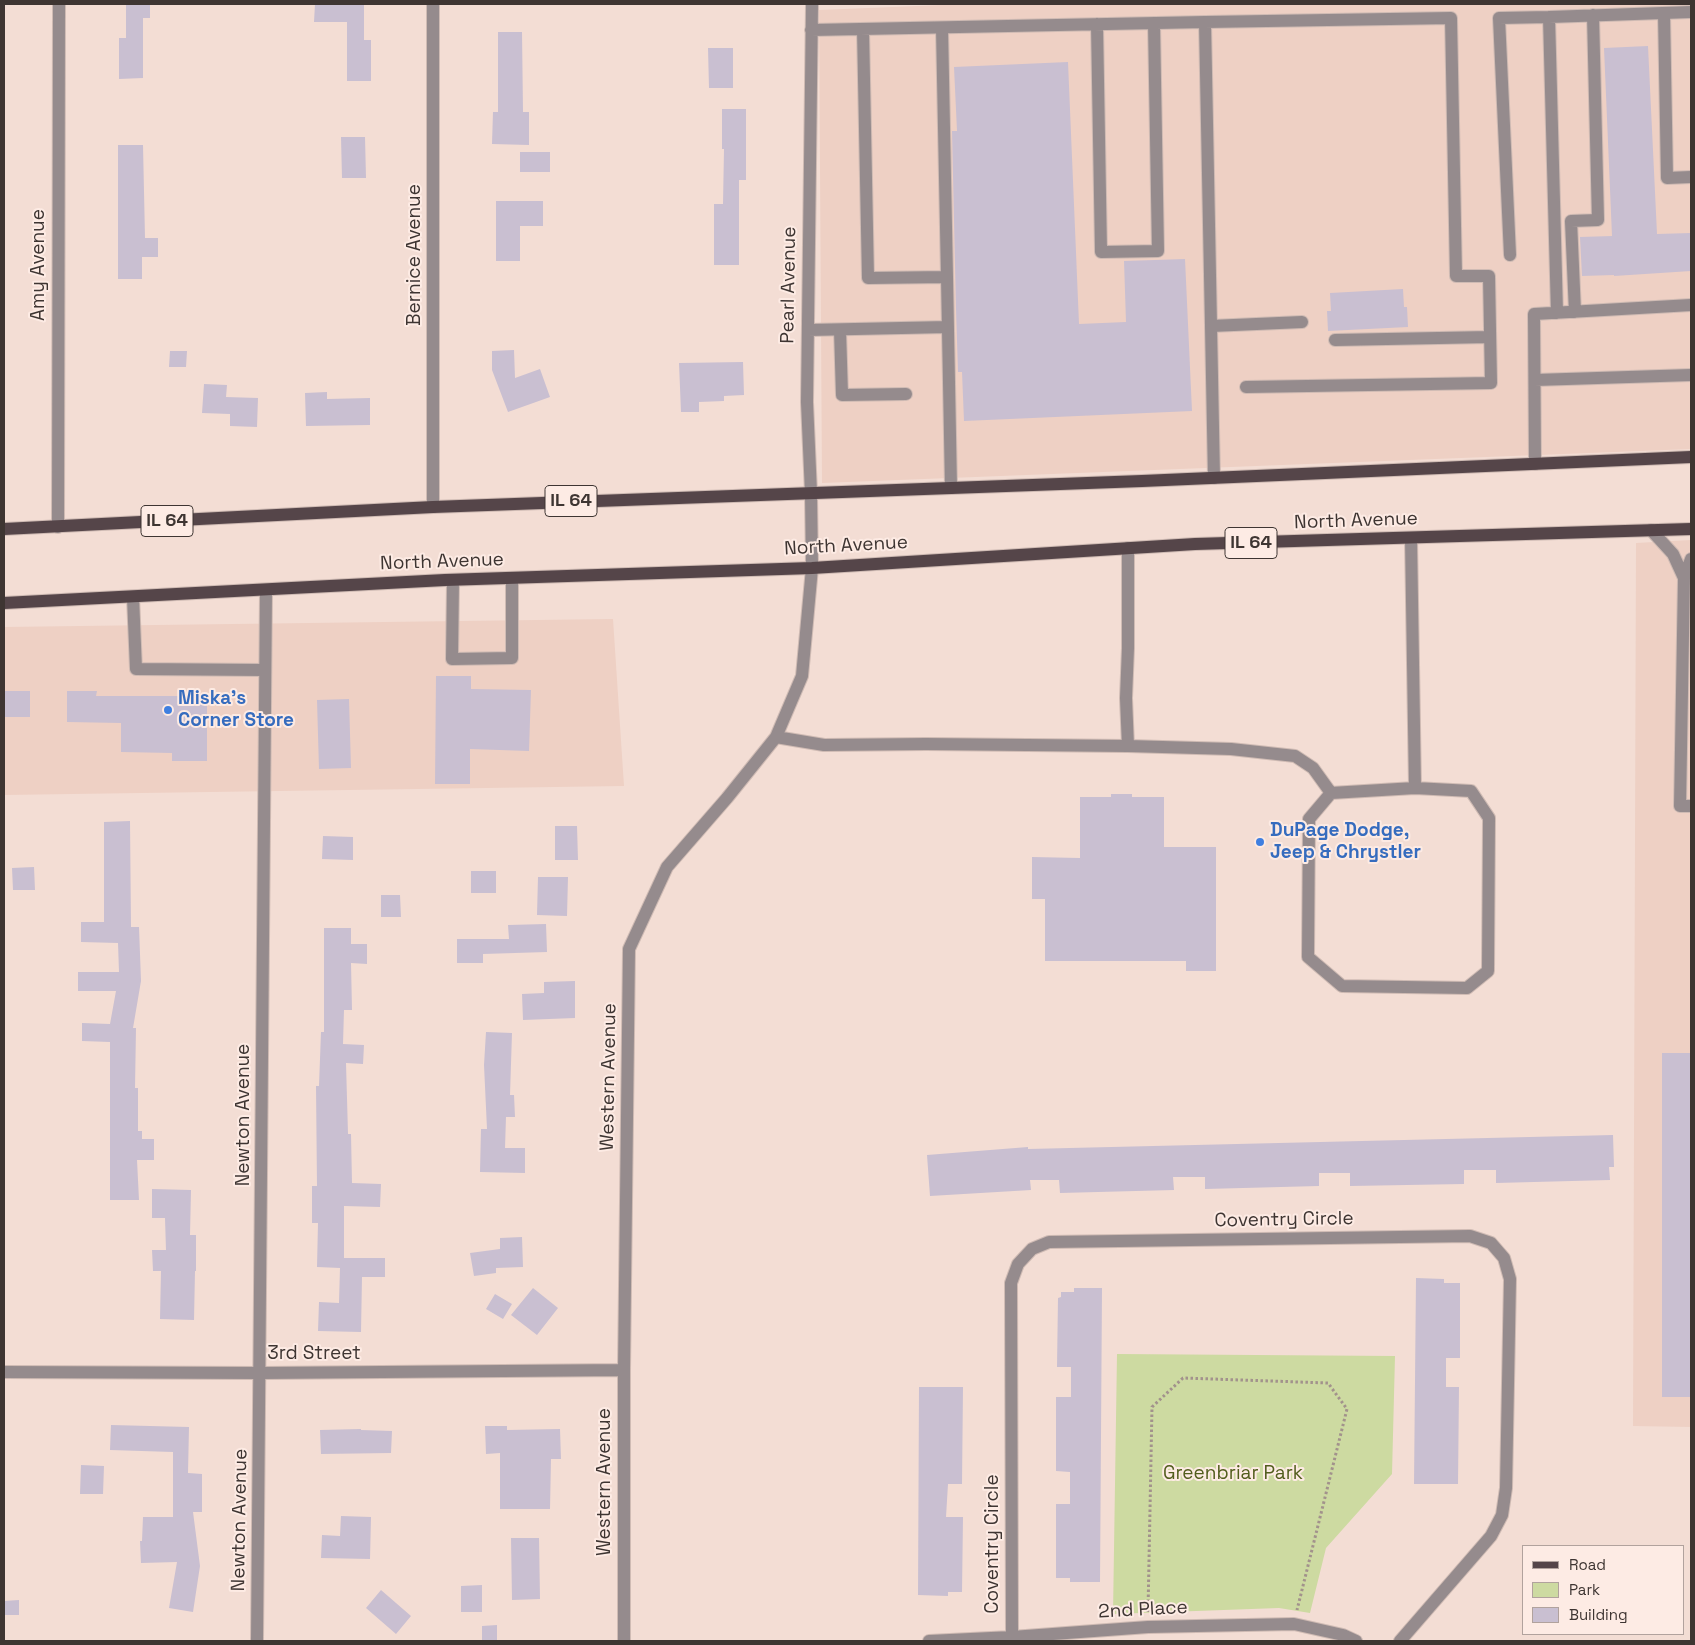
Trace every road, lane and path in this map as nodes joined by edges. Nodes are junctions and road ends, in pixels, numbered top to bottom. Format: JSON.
{"nodes":[{"id":1,"x":59,"y":4,"type":"edge"},
{"id":2,"x":433,"y":4,"type":"edge"},
{"id":3,"x":812,"y":4,"type":"edge"},
{"id":4,"x":1664,"y":12,"type":"junction"},
{"id":5,"x":1691,"y":12,"type":"edge"},
{"id":6,"x":1593,"y":15,"type":"junction"},
{"id":7,"x":1549,"y":17,"type":"junction"},
{"id":8,"x":1205,"y":22,"type":"junction"},
{"id":9,"x":1097,"y":24,"type":"junction"},
{"id":10,"x":1154,"y":24,"type":"junction"},
{"id":11,"x":942,"y":28,"type":"junction"},
{"id":12,"x":863,"y":29,"type":"junction"},
{"id":13,"x":811,"y":30,"type":"junction"},
{"id":14,"x":1691,"y":177,"type":"edge"},
{"id":15,"x":1510,"y":255,"type":"dead end"},
{"id":16,"x":947,"y":277,"type":"junction"},
{"id":17,"x":1691,"y":305,"type":"edge"},
{"id":18,"x":1575,"y":312,"type":"junction"},
{"id":19,"x":1557,"y":313,"type":"junction"},
{"id":20,"x":1302,"y":322,"type":"dead end"},
{"id":21,"x":1211,"y":326,"type":"junction"},
{"id":22,"x":948,"y":327,"type":"junction"},
{"id":23,"x":808,"y":330,"type":"junction"},
{"id":24,"x":840,"y":330,"type":"junction"},
{"id":25,"x":1490,"y":337,"type":"junction"},
{"id":26,"x":1335,"y":340,"type":"dead end"},
{"id":27,"x":1691,"y":375,"type":"edge"},
{"id":28,"x":1535,"y":380,"type":"junction"},
{"id":29,"x":1246,"y":388,"type":"dead end"},
{"id":30,"x":906,"y":394,"type":"dead end"},
{"id":31,"x":1691,"y":457,"type":"edge"},
{"id":32,"x":1535,"y":464,"type":"junction"},
{"id":33,"x":1214,"y":478,"type":"junction"},
{"id":34,"x":951,"y":488,"type":"junction"},
{"id":35,"x":811,"y":492,"type":"junction"},
{"id":36,"x":433,"y":507,"type":"junction"},
{"id":37,"x":58,"y":527,"type":"junction"},
{"id":38,"x":4,"y":529,"type":"edge"},
{"id":39,"x":1691,"y":529,"type":"edge"},
{"id":40,"x":1651,"y":530,"type":"junction"},
{"id":41,"x":1411,"y":538,"type":"junction"},
{"id":42,"x":1128,"y":548,"type":"junction"},
{"id":43,"x":1691,"y":559,"type":"edge"},
{"id":44,"x":812,"y":568,"type":"junction"},
{"id":45,"x":512,"y":578,"type":"junction"},
{"id":46,"x":1684,"y":578,"type":"junction"},
{"id":47,"x":453,"y":580,"type":"junction"},
{"id":48,"x":266,"y":590,"type":"junction"},
{"id":49,"x":132,"y":597,"type":"junction"},
{"id":50,"x":4,"y":603,"type":"edge"},
{"id":51,"x":1687,"y":606,"type":"edge"},
{"id":52,"x":266,"y":670,"type":"junction"},
{"id":53,"x":776,"y":737,"type":"junction"},
{"id":54,"x":1128,"y":746,"type":"junction"},
{"id":55,"x":1415,"y":788,"type":"junction"},
{"id":56,"x":1331,"y":793,"type":"junction"},
{"id":57,"x":1691,"y":806,"type":"edge"},
{"id":58,"x":624,"y":1370,"type":"junction"},
{"id":59,"x":4,"y":1372,"type":"edge"},
{"id":60,"x":260,"y":1373,"type":"junction"},
{"id":61,"x":1294,"y":1624,"type":"junction"},
{"id":62,"x":1148,"y":1627,"type":"junction"},
{"id":63,"x":1012,"y":1637,"type":"junction"},
{"id":64,"x":258,"y":1641,"type":"edge"},
{"id":65,"x":624,"y":1641,"type":"edge"},
{"id":66,"x":929,"y":1641,"type":"edge"},
{"id":67,"x":1356,"y":1641,"type":"edge"},
{"id":68,"x":1400,"y":1641,"type":"edge"}],
"edges":[{"from":1,"to":37,"type":"street","name":"Amy Avenue"},
{"from":2,"to":36,"type":"street","name":"Bernice Avenue"},
{"from":3,"to":13,"type":"street","name":"Pearl Avenue"},
{"from":4,"to":5,"type":"street"},
{"from":4,"to":6,"type":"street"},
{"from":4,"to":14,"type":"street"},
{"from":6,"to":7,"type":"street"},
{"from":6,"to":18,"type":"street"},
{"from":7,"to":15,"type":"street"},
{"from":7,"to":19,"type":"street"},
{"from":8,"to":10,"type":"street"},
{"from":8,"to":21,"type":"street"},
{"from":8,"to":25,"type":"street"},
{"from":9,"to":10,"type":"street"},
{"from":9,"to":10,"type":"street"},
{"from":9,"to":11,"type":"street"},
{"from":11,"to":12,"type":"street"},
{"from":11,"to":16,"type":"street"},
{"from":12,"to":13,"type":"street"},
{"from":12,"to":16,"type":"street"},
{"from":13,"to":23,"type":"street","name":"Pearl Avenue"},
{"from":16,"to":22,"type":"street"},
{"from":17,"to":18,"type":"street"},
{"from":18,"to":19,"type":"street"},
{"from":19,"to":28,"type":"street"},
{"from":20,"to":21,"type":"street"},
{"from":21,"to":33,"type":"street"},
{"from":22,"to":24,"type":"street"},
{"from":22,"to":34,"type":"street"},
{"from":23,"to":24,"type":"street"},
{"from":23,"to":35,"type":"street","name":"Pearl Avenue"},
{"from":24,"to":30,"type":"street"},
{"from":25,"to":26,"type":"street"},
{"from":25,"to":29,"type":"street"},
{"from":27,"to":28,"type":"street"},
{"from":28,"to":32,"type":"street"},
{"from":31,"to":32,"type":"main road","number":"IL 64"},
{"from":32,"to":33,"type":"main road","number":"IL 64"},
{"from":33,"to":34,"type":"main road","number":"IL 64"},
{"from":34,"to":35,"type":"main road","number":"IL 64"},
{"from":35,"to":36,"type":"main road","number":"IL 64"},
{"from":35,"to":44,"type":"street","name":"Pearl Avenue"},
{"from":36,"to":37,"type":"main road","number":"IL 64"},
{"from":37,"to":38,"type":"main road","number":"IL 64"},
{"from":39,"to":40,"type":"main road","name":"North Avenue","number":"IL 64"},
{"from":40,"to":41,"type":"main road","name":"North Avenue","number":"IL 64"},
{"from":40,"to":46,"type":"street"},
{"from":41,"to":42,"type":"main road","name":"North Avenue","number":"IL 64"},
{"from":41,"to":55,"type":"street"},
{"from":42,"to":44,"type":"main road","name":"North Avenue","number":"IL 64"},
{"from":42,"to":54,"type":"street"},
{"from":43,"to":46,"type":"street"},
{"from":44,"to":45,"type":"main road","name":"North Avenue","number":"IL 64"},
{"from":44,"to":53,"type":"street","name":"Western Avenue"},
{"from":45,"to":47,"type":"main road","name":"North Avenue","number":"IL 64"},
{"from":45,"to":47,"type":"street"},
{"from":46,"to":51,"type":"street"},
{"from":47,"to":48,"type":"main road","name":"North Avenue","number":"IL 64"},
{"from":48,"to":49,"type":"main road","name":"North Avenue","number":"IL 64"},
{"from":48,"to":52,"type":"street","name":"Newton Avenue"},
{"from":49,"to":50,"type":"main road","name":"North Avenue","number":"IL 64"},
{"from":49,"to":52,"type":"street"},
{"from":51,"to":57,"type":"street"},
{"from":52,"to":60,"type":"street","name":"Newton Avenue"},
{"from":53,"to":54,"type":"street"},
{"from":53,"to":58,"type":"street","name":"Western Avenue"},
{"from":54,"to":56,"type":"street"},
{"from":55,"to":56,"type":"street"},
{"from":55,"to":56,"type":"street"},
{"from":58,"to":60,"type":"street","name":"3rd Street"},
{"from":58,"to":65,"type":"street","name":"Western Avenue"},
{"from":59,"to":60,"type":"street","name":"3rd Street"},
{"from":60,"to":64,"type":"street","name":"Newton Avenue"},
{"from":61,"to":62,"type":"street","name":"2nd Place"},
{"from":61,"to":62,"type":"path"},
{"from":61,"to":67,"type":"street","name":"2nd Place"},
{"from":62,"to":63,"type":"street","name":"2nd Place"},
{"from":63,"to":66,"type":"street","name":"2nd Place"},
{"from":63,"to":68,"type":"street","name":"Coventry Circle"}]}
